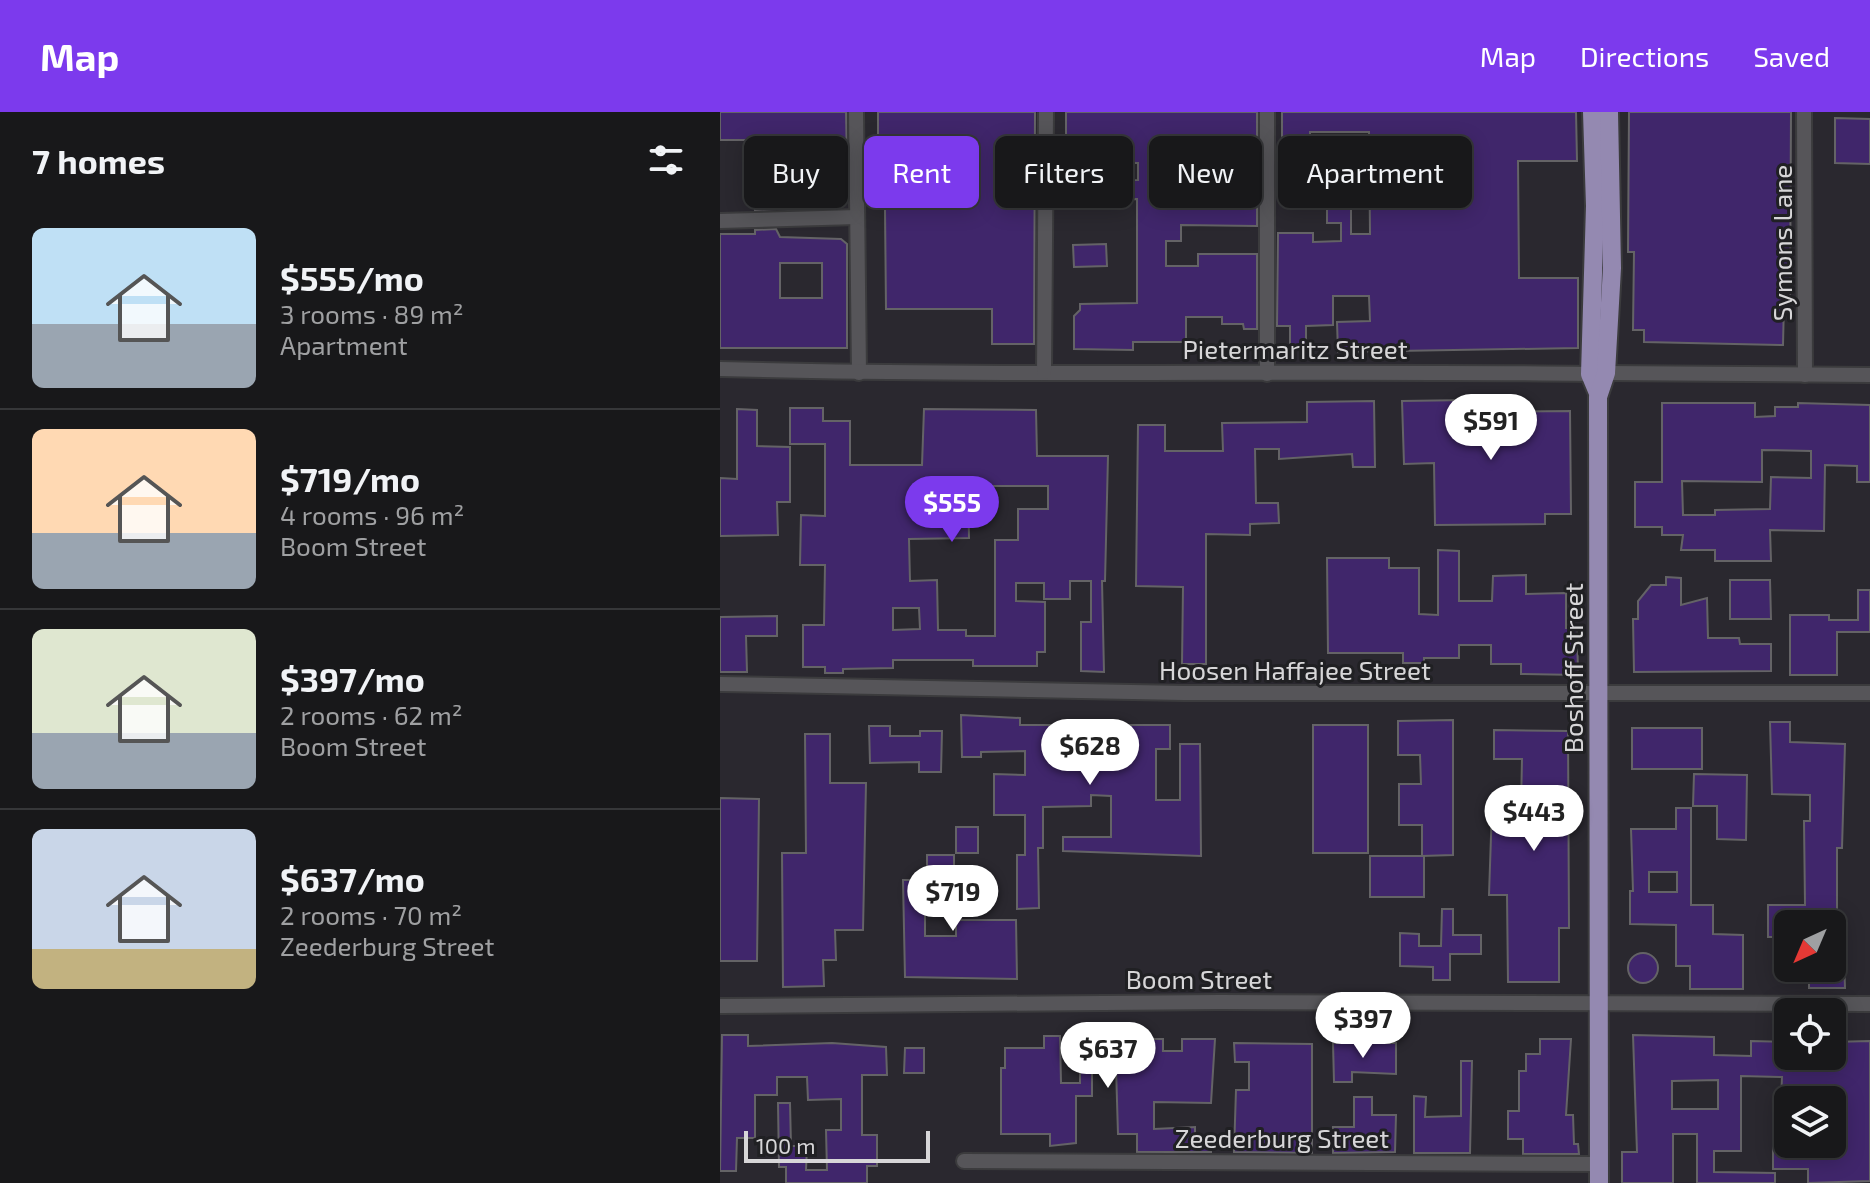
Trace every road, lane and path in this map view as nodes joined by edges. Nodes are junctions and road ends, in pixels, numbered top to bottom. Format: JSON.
{"nodes":[{"id":1,"x":856,"y":112,"type":"edge"},
{"id":2,"x":1046,"y":112,"type":"edge"},
{"id":3,"x":1267,"y":112,"type":"edge"},
{"id":4,"x":1592,"y":112,"type":"edge"},
{"id":5,"x":1609,"y":112,"type":"edge"},
{"id":6,"x":1804,"y":112,"type":"edge"},
{"id":7,"x":857,"y":217,"type":"junction"},
{"id":8,"x":720,"y":221,"type":"edge"},
{"id":9,"x":720,"y":369,"type":"edge"},
{"id":10,"x":1044,"y":372,"type":"junction"},
{"id":11,"x":859,"y":373,"type":"junction"},
{"id":12,"x":1267,"y":374,"type":"junction"},
{"id":13,"x":1598,"y":374,"type":"junction"},
{"id":14,"x":1805,"y":375,"type":"junction"},
{"id":15,"x":1870,"y":375,"type":"edge"},
{"id":16,"x":720,"y":684,"type":"edge"},
{"id":17,"x":1598,"y":693,"type":"junction"},
{"id":18,"x":1870,"y":693,"type":"edge"},
{"id":19,"x":1870,"y":1004,"type":"edge"},
{"id":20,"x":1597,"y":1005,"type":"junction"},
{"id":21,"x":720,"y":1006,"type":"edge"},
{"id":22,"x":964,"y":1161,"type":"dead end"},
{"id":23,"x":1599,"y":1164,"type":"junction"},
{"id":24,"x":1599,"y":1183,"type":"edge"}],
"edges":[{"from":1,"to":7,"type":"street"},
{"from":2,"to":10,"type":"street"},
{"from":3,"to":12,"type":"street"},
{"from":4,"to":13,"type":"main road","name":"Boshoff Street"},
{"from":5,"to":13,"type":"main road","name":"Boshoff Street"},
{"from":6,"to":14,"type":"street","name":"Symons Lane"},
{"from":7,"to":8,"type":"street"},
{"from":7,"to":11,"type":"street"},
{"from":9,"to":11,"type":"street","name":"Pietermaritz Street"},
{"from":10,"to":11,"type":"street","name":"Pietermaritz Street"},
{"from":10,"to":12,"type":"street","name":"Pietermaritz Street"},
{"from":12,"to":13,"type":"street","name":"Pietermaritz Street"},
{"from":13,"to":14,"type":"street","name":"Pietermaritz Street"},
{"from":13,"to":17,"type":"main road","name":"Boshoff Street"},
{"from":14,"to":15,"type":"street","name":"Pietermaritz Street"},
{"from":16,"to":17,"type":"street","name":"Hoosen Haffajee Street"},
{"from":17,"to":18,"type":"street","name":"Hoosen Haffajee Street"},
{"from":17,"to":20,"type":"main road","name":"Boshoff Street"},
{"from":19,"to":20,"type":"street","name":"Boom Street"},
{"from":20,"to":21,"type":"street","name":"Boom Street"},
{"from":20,"to":23,"type":"main road","name":"Boshoff Street"},
{"from":22,"to":23,"type":"street","name":"Zeederburg Street"},
{"from":23,"to":24,"type":"main road","name":"Boshoff Street"}]}
